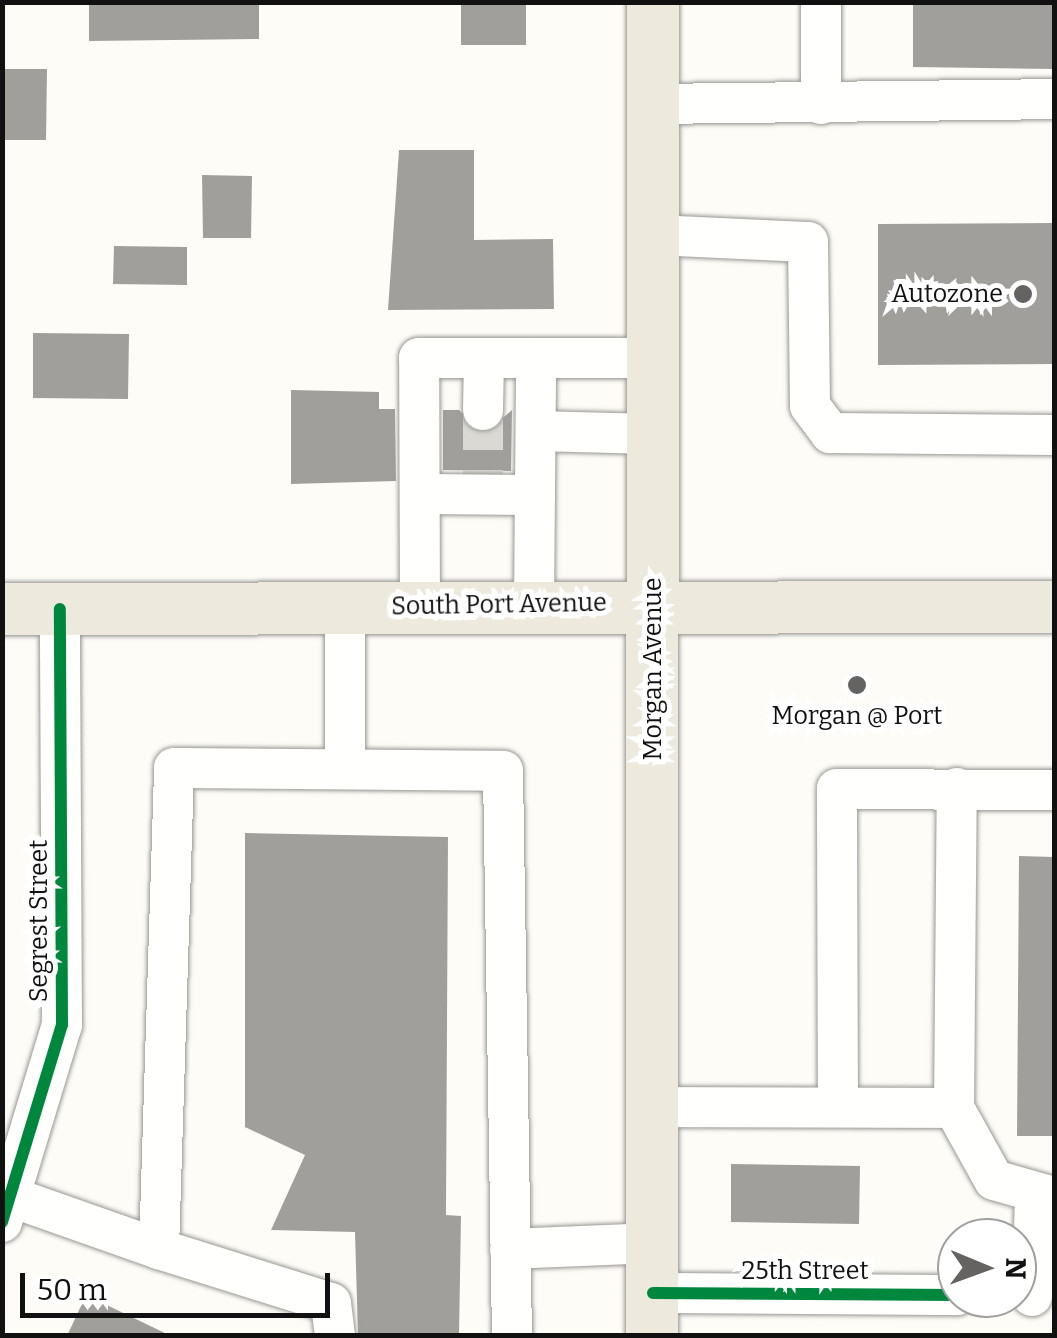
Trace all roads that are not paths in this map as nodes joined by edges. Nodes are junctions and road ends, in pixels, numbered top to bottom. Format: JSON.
{"nodes":[{"id":1,"x":653,"y":2,"type":"edge"},
{"id":2,"x":821,"y":2,"type":"edge"},
{"id":3,"x":1054,"y":99,"type":"edge"},
{"id":4,"x":654,"y":104,"type":"junction"},
{"id":5,"x":820,"y":104,"type":"junction"},
{"id":6,"x":653,"y":235,"type":"junction"},
{"id":7,"x":484,"y":358,"type":"junction"},
{"id":8,"x":536,"y":358,"type":"junction"},
{"id":9,"x":652,"y":358,"type":"junction"},
{"id":10,"x":483,"y":410,"type":"tunnel mouth"},
{"id":11,"x":536,"y":431,"type":"junction"},
{"id":12,"x":653,"y":434,"type":"junction"},
{"id":13,"x":1054,"y":435,"type":"edge"},
{"id":14,"x":421,"y":494,"type":"junction"},
{"id":15,"x":535,"y":494,"type":"junction"},
{"id":16,"x":2,"y":577,"type":"edge"},
{"id":17,"x":653,"y":603,"type":"junction"},
{"id":18,"x":534,"y":605,"type":"junction"},
{"id":19,"x":420,"y":606,"type":"junction"},
{"id":20,"x":346,"y":607,"type":"junction"},
{"id":21,"x":1054,"y":607,"type":"edge"},
{"id":22,"x":2,"y":609,"type":"edge"},
{"id":23,"x":60,"y":609,"type":"junction"},
{"id":24,"x":345,"y":768,"type":"junction"},
{"id":25,"x":956,"y":788,"type":"junction"},
{"id":26,"x":1054,"y":790,"type":"edge"},
{"id":27,"x":652,"y":1107,"type":"junction"},
{"id":28,"x":838,"y":1108,"type":"junction"},
{"id":29,"x":954,"y":1108,"type":"junction"},
{"id":30,"x":1045,"y":1197,"type":"edge"},
{"id":31,"x":10,"y":1211,"type":"edge"},
{"id":32,"x":160,"y":1248,"type":"junction"},
{"id":33,"x":510,"y":1248,"type":"junction"},
{"id":34,"x":1037,"y":1276,"type":"edge"},
{"id":35,"x":653,"y":1290,"type":"edge"},
{"id":36,"x":937,"y":1295,"type":"edge"},
{"id":37,"x":335,"y":1336,"type":"edge"},
{"id":38,"x":512,"y":1336,"type":"edge"}],
"edges":[{"from":1,"to":4,"type":"main road","name":"Morgan Avenue"},
{"from":2,"to":5,"type":"street"},
{"from":3,"to":5,"type":"street"},
{"from":4,"to":5,"type":"street"},
{"from":4,"to":6,"type":"main road","name":"Morgan Avenue"},
{"from":6,"to":9,"type":"main road","name":"Morgan Avenue"},
{"from":6,"to":13,"type":"street"},
{"from":7,"to":8,"type":"street"},
{"from":7,"to":10,"type":"street"},
{"from":7,"to":14,"type":"street"},
{"from":8,"to":9,"type":"street"},
{"from":8,"to":11,"type":"street"},
{"from":9,"to":12,"type":"main road","name":"Morgan Avenue"},
{"from":11,"to":12,"type":"street"},
{"from":11,"to":15,"type":"street"},
{"from":12,"to":17,"type":"main road","name":"Morgan Avenue"},
{"from":14,"to":15,"type":"street"},
{"from":14,"to":19,"type":"street"},
{"from":15,"to":18,"type":"street"},
{"from":16,"to":23,"type":"main road"},
{"from":17,"to":18,"type":"main road","name":"South Port Avenue"},
{"from":17,"to":21,"type":"main road","name":"South Port Avenue"},
{"from":17,"to":27,"type":"main road","name":"Morgan Avenue"},
{"from":18,"to":19,"type":"main road","name":"South Port Avenue"},
{"from":19,"to":20,"type":"main road","name":"South Port Avenue"},
{"from":20,"to":23,"type":"main road","name":"South Port Avenue"},
{"from":20,"to":24,"type":"street"},
{"from":22,"to":23,"type":"main road","name":"South Port Avenue"},
{"from":23,"to":31,"type":"street","name":"Segrest Street"},
{"from":24,"to":32,"type":"street"},
{"from":24,"to":33,"type":"street"},
{"from":25,"to":26,"type":"street"},
{"from":25,"to":28,"type":"street"},
{"from":25,"to":29,"type":"street"},
{"from":27,"to":28,"type":"street"},
{"from":27,"to":35,"type":"main road","name":"Morgan Avenue"},
{"from":28,"to":29,"type":"street"},
{"from":29,"to":30,"type":"street"},
{"from":30,"to":34,"type":"street"},
{"from":31,"to":32,"type":"street"},
{"from":32,"to":37,"type":"street"},
{"from":33,"to":35,"type":"street","name":"25th Street"},
{"from":33,"to":38,"type":"street"},
{"from":35,"to":36,"type":"street","name":"25th Street"}]}
